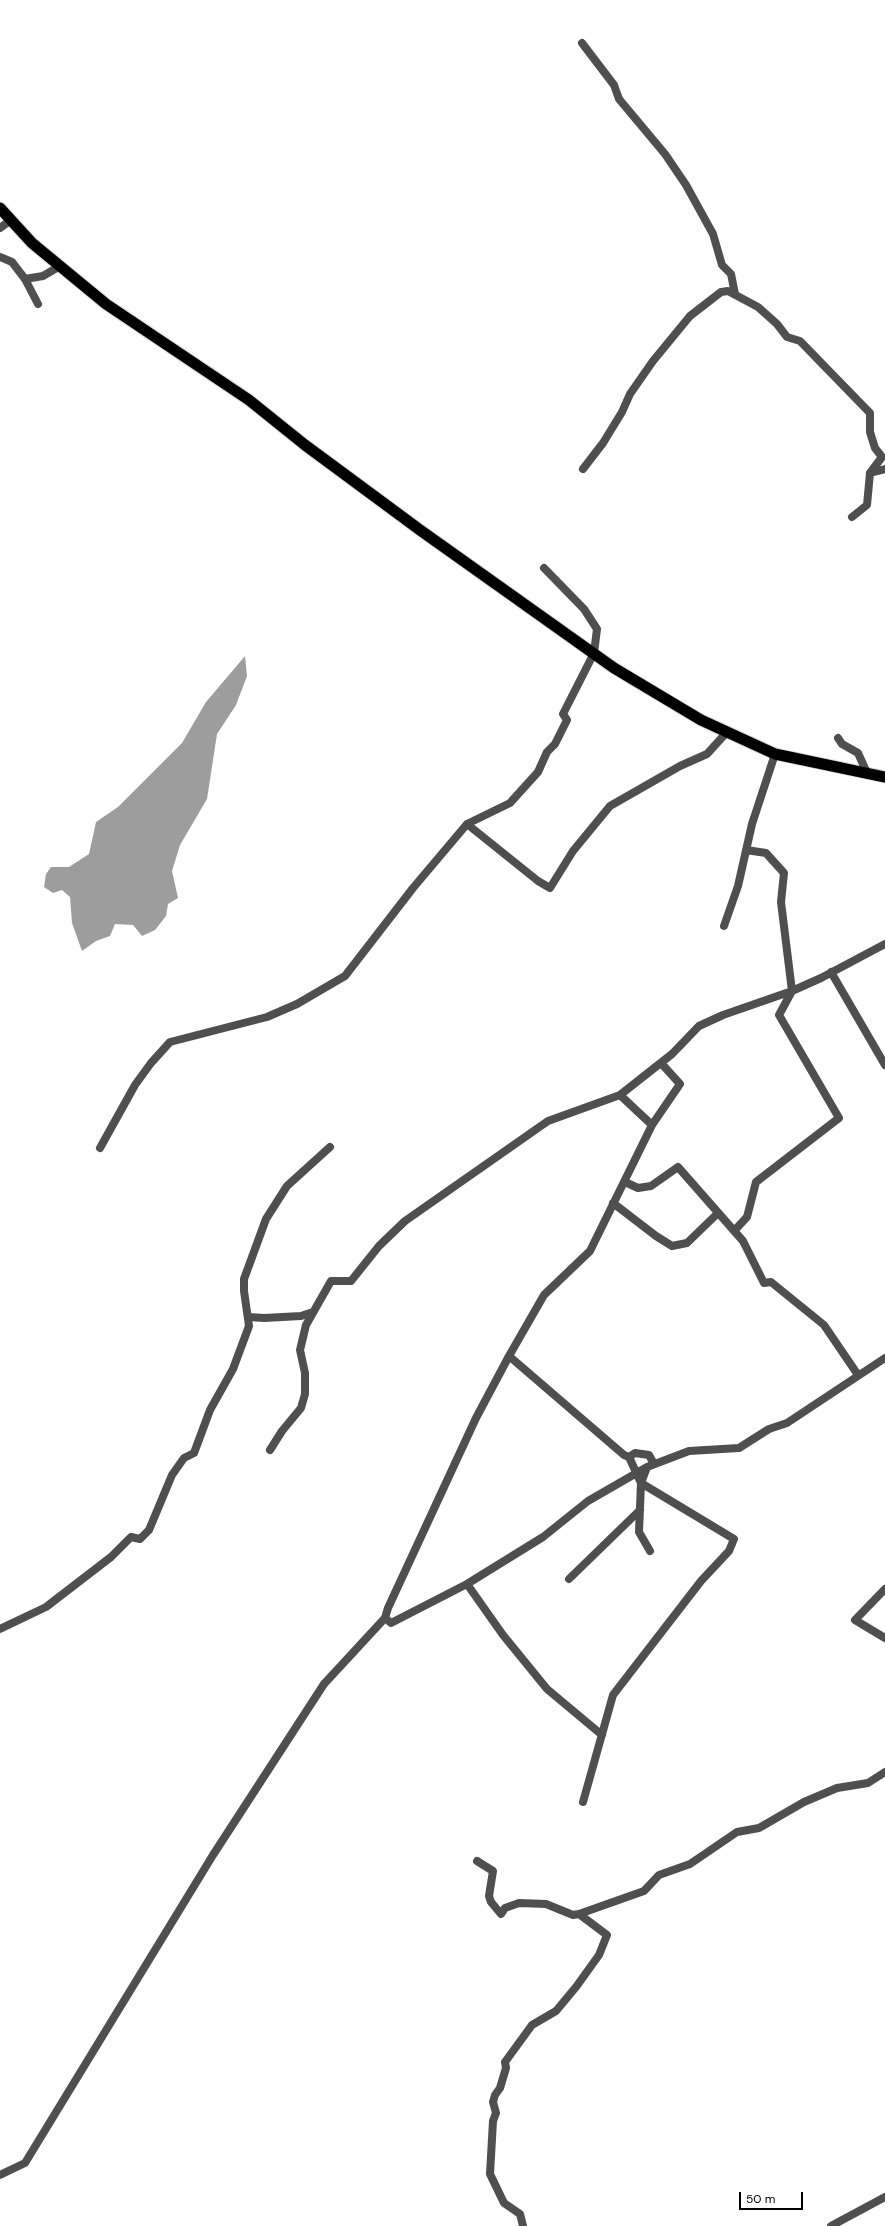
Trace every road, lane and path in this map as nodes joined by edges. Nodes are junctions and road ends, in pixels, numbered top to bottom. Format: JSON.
{"nodes":[{"id":1,"x":582,"y":42,"type":"dead end"},
{"id":2,"x":0,"y":208,"type":"edge"},
{"id":3,"x":11,"y":220,"type":"junction"},
{"id":4,"x":0,"y":228,"type":"edge"},
{"id":5,"x":0,"y":257,"type":"edge"},
{"id":6,"x":60,"y":266,"type":"junction"},
{"id":7,"x":25,"y":278,"type":"junction"},
{"id":8,"x":735,"y":294,"type":"junction"},
{"id":9,"x":38,"y":304,"type":"dead end"},
{"id":10,"x":583,"y":469,"type":"dead end"},
{"id":11,"x":885,"y":469,"type":"edge"},
{"id":12,"x":870,"y":473,"type":"junction"},
{"id":13,"x":852,"y":517,"type":"dead end"},
{"id":14,"x":544,"y":568,"type":"dead end"},
{"id":15,"x":594,"y":653,"type":"junction"},
{"id":16,"x":727,"y":732,"type":"junction"},
{"id":17,"x":838,"y":738,"type":"dead end"},
{"id":18,"x":775,"y":754,"type":"junction"},
{"id":19,"x":867,"y":773,"type":"junction"},
{"id":20,"x":885,"y":777,"type":"edge"},
{"id":21,"x":467,"y":824,"type":"junction"},
{"id":22,"x":746,"y":850,"type":"junction"},
{"id":23,"x":724,"y":926,"type":"dead end"},
{"id":24,"x":885,"y":944,"type":"edge"},
{"id":25,"x":831,"y":972,"type":"junction"},
{"id":26,"x":792,"y":991,"type":"junction"},
{"id":27,"x":661,"y":1063,"type":"junction"},
{"id":28,"x":885,"y":1065,"type":"edge"},
{"id":29,"x":620,"y":1095,"type":"junction"},
{"id":30,"x":652,"y":1125,"type":"junction"},
{"id":31,"x":100,"y":1148,"type":"dead end"},
{"id":32,"x":330,"y":1148,"type":"dead end"},
{"id":33,"x":625,"y":1182,"type":"junction"},
{"id":34,"x":613,"y":1203,"type":"junction"},
{"id":35,"x":718,"y":1213,"type":"junction"},
{"id":36,"x":734,"y":1231,"type":"junction"},
{"id":37,"x":312,"y":1312,"type":"junction"},
{"id":38,"x":249,"y":1317,"type":"junction"},
{"id":39,"x":509,"y":1356,"type":"junction"},
{"id":40,"x":885,"y":1358,"type":"edge"},
{"id":41,"x":858,"y":1375,"type":"junction"},
{"id":42,"x":270,"y":1450,"type":"dead end"},
{"id":43,"x":629,"y":1457,"type":"junction"},
{"id":44,"x":651,"y":1465,"type":"junction"},
{"id":45,"x":638,"y":1472,"type":"junction"},
{"id":46,"x":641,"y":1483,"type":"junction"},
{"id":47,"x":640,"y":1510,"type":"junction"},
{"id":48,"x":650,"y":1551,"type":"dead end"},
{"id":49,"x":569,"y":1579,"type":"dead end"},
{"id":50,"x":467,"y":1584,"type":"junction"},
{"id":51,"x":885,"y":1589,"type":"edge"},
{"id":52,"x":385,"y":1618,"type":"junction"},
{"id":53,"x":0,"y":1628,"type":"edge"},
{"id":54,"x":885,"y":1638,"type":"edge"},
{"id":55,"x":602,"y":1735,"type":"junction"},
{"id":56,"x":885,"y":1772,"type":"edge"},
{"id":57,"x":583,"y":1802,"type":"dead end"},
{"id":58,"x":477,"y":1861,"type":"dead end"},
{"id":59,"x":579,"y":1914,"type":"junction"},
{"id":60,"x":0,"y":2175,"type":"edge"},
{"id":61,"x":885,"y":2196,"type":"edge"},
{"id":62,"x":523,"y":2226,"type":"edge"},
{"id":63,"x":832,"y":2226,"type":"edge"}],
"edges":[{"from":1,"to":8,"type":"street"},
{"from":2,"to":3,"type":"highway"},
{"from":3,"to":4,"type":"street"},
{"from":3,"to":6,"type":"highway"},
{"from":5,"to":7,"type":"street"},
{"from":6,"to":7,"type":"street"},
{"from":6,"to":15,"type":"highway"},
{"from":7,"to":9,"type":"street"},
{"from":8,"to":10,"type":"street"},
{"from":8,"to":12,"type":"street"},
{"from":11,"to":12,"type":"street"},
{"from":12,"to":13,"type":"street"},
{"from":14,"to":15,"type":"street"},
{"from":15,"to":16,"type":"highway"},
{"from":15,"to":21,"type":"street"},
{"from":16,"to":18,"type":"highway"},
{"from":16,"to":21,"type":"street"},
{"from":17,"to":19,"type":"street"},
{"from":18,"to":19,"type":"highway"},
{"from":18,"to":22,"type":"street"},
{"from":19,"to":20,"type":"highway"},
{"from":21,"to":31,"type":"street"},
{"from":22,"to":23,"type":"street"},
{"from":22,"to":26,"type":"street"},
{"from":24,"to":25,"type":"street"},
{"from":25,"to":26,"type":"street"},
{"from":25,"to":28,"type":"street"},
{"from":26,"to":27,"type":"street"},
{"from":26,"to":36,"type":"street"},
{"from":27,"to":29,"type":"street"},
{"from":27,"to":30,"type":"street"},
{"from":29,"to":30,"type":"street"},
{"from":29,"to":37,"type":"street"},
{"from":30,"to":33,"type":"street"},
{"from":32,"to":38,"type":"street"},
{"from":33,"to":34,"type":"street"},
{"from":33,"to":35,"type":"street"},
{"from":34,"to":35,"type":"street"},
{"from":34,"to":39,"type":"street"},
{"from":35,"to":36,"type":"street"},
{"from":36,"to":41,"type":"street"},
{"from":37,"to":38,"type":"street"},
{"from":37,"to":42,"type":"street"},
{"from":38,"to":53,"type":"street"},
{"from":39,"to":43,"type":"street"},
{"from":39,"to":52,"type":"street"},
{"from":40,"to":41,"type":"street"},
{"from":41,"to":44,"type":"street"},
{"from":43,"to":44,"type":"street"},
{"from":43,"to":45,"type":"street"},
{"from":44,"to":45,"type":"street"},
{"from":44,"to":46,"type":"street"},
{"from":45,"to":46,"type":"street"},
{"from":45,"to":50,"type":"street"},
{"from":46,"to":47,"type":"street"},
{"from":46,"to":55,"type":"street"},
{"from":47,"to":48,"type":"street"},
{"from":47,"to":49,"type":"street"},
{"from":50,"to":52,"type":"street"},
{"from":50,"to":55,"type":"street"},
{"from":51,"to":54,"type":"street"},
{"from":52,"to":60,"type":"street"},
{"from":55,"to":57,"type":"street"},
{"from":56,"to":59,"type":"street"},
{"from":58,"to":59,"type":"street"},
{"from":59,"to":62,"type":"street"},
{"from":61,"to":63,"type":"street"}]}
